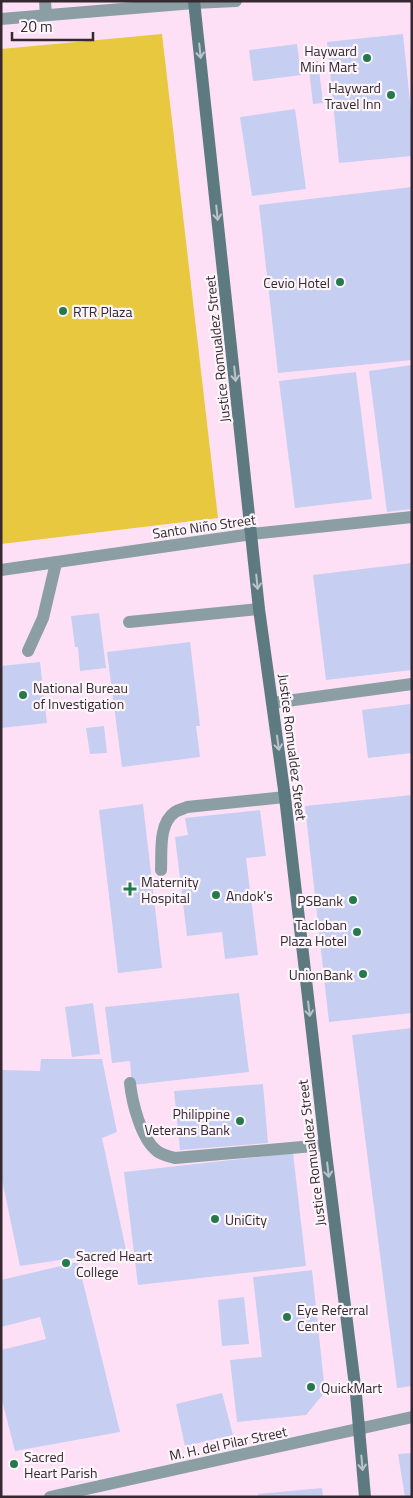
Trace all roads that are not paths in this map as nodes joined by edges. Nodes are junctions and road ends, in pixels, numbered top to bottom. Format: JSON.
{"nodes":[{"id":1,"x":45,"y":1,"type":"edge"},
{"id":2,"x":236,"y":1,"type":"edge"},
{"id":3,"x":194,"y":2,"type":"edge"},
{"id":4,"x":46,"y":15,"type":"junction"},
{"id":5,"x":1,"y":19,"type":"edge"},
{"id":6,"x":412,"y":517,"type":"edge"},
{"id":7,"x":252,"y":534,"type":"junction"},
{"id":8,"x":56,"y":563,"type":"junction"},
{"id":9,"x":1,"y":570,"type":"edge"},
{"id":10,"x":260,"y":609,"type":"junction"},
{"id":11,"x":129,"y":622,"type":"dead end"},
{"id":12,"x":28,"y":651,"type":"dead end"},
{"id":13,"x":412,"y":684,"type":"edge"},
{"id":14,"x":272,"y":703,"type":"junction"},
{"id":15,"x":285,"y":797,"type":"junction"},
{"id":16,"x":160,"y":870,"type":"dead end"},
{"id":17,"x":130,"y":1083,"type":"dead end"},
{"id":18,"x":325,"y":1145,"type":"junction"},
{"id":19,"x":412,"y":1417,"type":"edge"},
{"id":20,"x":360,"y":1429,"type":"junction"},
{"id":21,"x":50,"y":1497,"type":"edge"},
{"id":22,"x":365,"y":1497,"type":"edge"}],
"edges":[{"from":1,"to":4,"type":"street"},
{"from":2,"to":3,"type":"street"},
{"from":3,"to":4,"type":"street"},
{"from":3,"to":7,"type":"main road","name":"Justice Romualdez Street","one_way":true},
{"from":4,"to":5,"type":"street"},
{"from":6,"to":7,"type":"street","name":"Santo Niño Street"},
{"from":7,"to":8,"type":"street","name":"Santo Niño Street"},
{"from":7,"to":10,"type":"main road","name":"Justice Romualdez Street","one_way":true},
{"from":8,"to":9,"type":"street","name":"Santo Niño Street"},
{"from":8,"to":12,"type":"street"},
{"from":10,"to":11,"type":"street"},
{"from":10,"to":14,"type":"main road","name":"Justice Romualdez Street"},
{"from":13,"to":14,"type":"street"},
{"from":14,"to":15,"type":"main road","name":"Justice Romualdez Street","one_way":true},
{"from":15,"to":16,"type":"street"},
{"from":15,"to":18,"type":"main road","name":"Justice Romualdez Street","one_way":true},
{"from":17,"to":18,"type":"street"},
{"from":18,"to":20,"type":"main road","name":"Justice Romualdez Street","one_way":true},
{"from":19,"to":20,"type":"street","name":"M. H. del Pilar Street"},
{"from":20,"to":21,"type":"street","name":"M. H. del Pilar Street"},
{"from":20,"to":22,"type":"main road","name":"Justice Romualdez Street","one_way":true}]}
